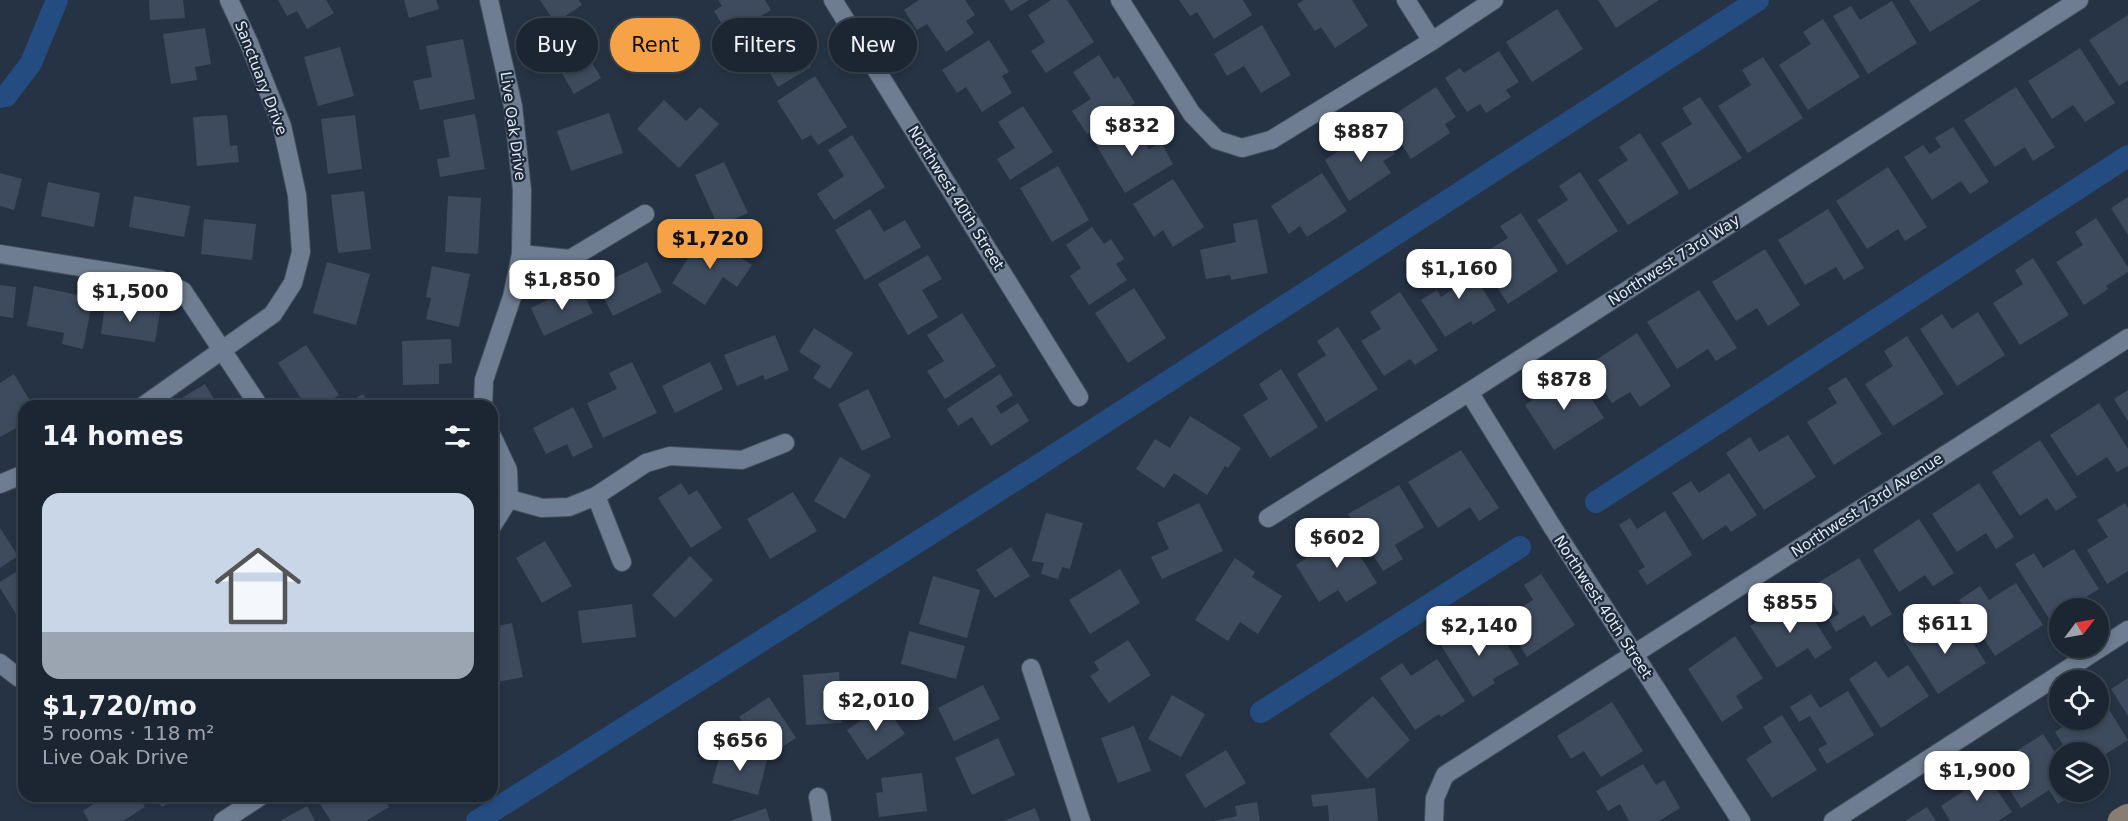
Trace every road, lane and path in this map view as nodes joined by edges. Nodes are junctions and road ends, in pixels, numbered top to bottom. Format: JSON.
{"nodes":[{"id":1,"x":229,"y":0,"type":"edge"},
{"id":2,"x":489,"y":0,"type":"edge"},
{"id":3,"x":833,"y":0,"type":"edge"},
{"id":4,"x":1120,"y":0,"type":"edge"},
{"id":5,"x":1406,"y":0,"type":"edge"},
{"id":6,"x":1494,"y":0,"type":"edge"},
{"id":7,"x":2079,"y":0,"type":"edge"},
{"id":8,"x":1432,"y":41,"type":"junction"},
{"id":9,"x":645,"y":214,"type":"dead end"},
{"id":10,"x":0,"y":254,"type":"edge"},
{"id":11,"x":521,"y":254,"type":"junction"},
{"id":12,"x":2128,"y":338,"type":"edge"},
{"id":13,"x":222,"y":350,"type":"junction"},
{"id":14,"x":1469,"y":392,"type":"junction"},
{"id":15,"x":1079,"y":397,"type":"dead end"},
{"id":16,"x":151,"y":400,"type":"edge"},
{"id":17,"x":255,"y":400,"type":"edge"},
{"id":18,"x":483,"y":400,"type":"edge"},
{"id":19,"x":785,"y":444,"type":"dead end"},
{"id":20,"x":498,"y":449,"type":"edge"},
{"id":21,"x":18,"y":476,"type":"edge"},
{"id":22,"x":0,"y":484,"type":"edge"},
{"id":23,"x":596,"y":496,"type":"junction"},
{"id":24,"x":509,"y":500,"type":"junction"},
{"id":25,"x":498,"y":517,"type":"edge"},
{"id":26,"x":1268,"y":518,"type":"dead end"},
{"id":27,"x":622,"y":562,"type":"dead end"},
{"id":28,"x":2128,"y":630,"type":"edge"},
{"id":29,"x":1633,"y":654,"type":"junction"},
{"id":30,"x":0,"y":663,"type":"edge"},
{"id":31,"x":1031,"y":668,"type":"dead end"},
{"id":32,"x":18,"y":676,"type":"edge"},
{"id":33,"x":819,"y":797,"type":"dead end"},
{"id":34,"x":251,"y":802,"type":"edge"},
{"id":35,"x":2128,"y":817,"type":"edge"},
{"id":36,"x":223,"y":821,"type":"edge"},
{"id":37,"x":822,"y":821,"type":"edge"},
{"id":38,"x":1081,"y":821,"type":"edge"},
{"id":39,"x":1434,"y":821,"type":"edge"},
{"id":40,"x":1741,"y":821,"type":"edge"},
{"id":41,"x":1833,"y":821,"type":"edge"},
{"id":42,"x":2121,"y":821,"type":"edge"}],
"edges":[{"from":1,"to":13,"type":"street","name":"Sanctuary Drive"},
{"from":2,"to":11,"type":"street","name":"Live Oak Drive"},
{"from":3,"to":15,"type":"street","name":"Northwest 40th Street"},
{"from":4,"to":8,"type":"street"},
{"from":5,"to":8,"type":"street"},
{"from":6,"to":8,"type":"street"},
{"from":7,"to":14,"type":"street","name":"Northwest 73rd Way"},
{"from":9,"to":11,"type":"street"},
{"from":10,"to":13,"type":"street"},
{"from":11,"to":18,"type":"street","name":"Live Oak Drive"},
{"from":12,"to":29,"type":"street","name":"Northwest 73rd Avenue"},
{"from":13,"to":16,"type":"street","name":"Sanctuary Drive"},
{"from":13,"to":17,"type":"street"},
{"from":14,"to":26,"type":"street","name":"Northwest 73rd Way"},
{"from":14,"to":29,"type":"street","name":"Northwest 40th Street"},
{"from":19,"to":23,"type":"street"},
{"from":20,"to":24,"type":"street"},
{"from":21,"to":22,"type":"street"},
{"from":23,"to":24,"type":"street"},
{"from":23,"to":27,"type":"street"},
{"from":24,"to":25,"type":"street"},
{"from":28,"to":41,"type":"street"},
{"from":29,"to":39,"type":"street","name":"Northwest 73rd Avenue"},
{"from":29,"to":40,"type":"street","name":"Northwest 40th Street"},
{"from":30,"to":32,"type":"street"},
{"from":31,"to":38,"type":"street"},
{"from":33,"to":37,"type":"street"},
{"from":34,"to":36,"type":"street"},
{"from":35,"to":42,"type":"main road"}]}
